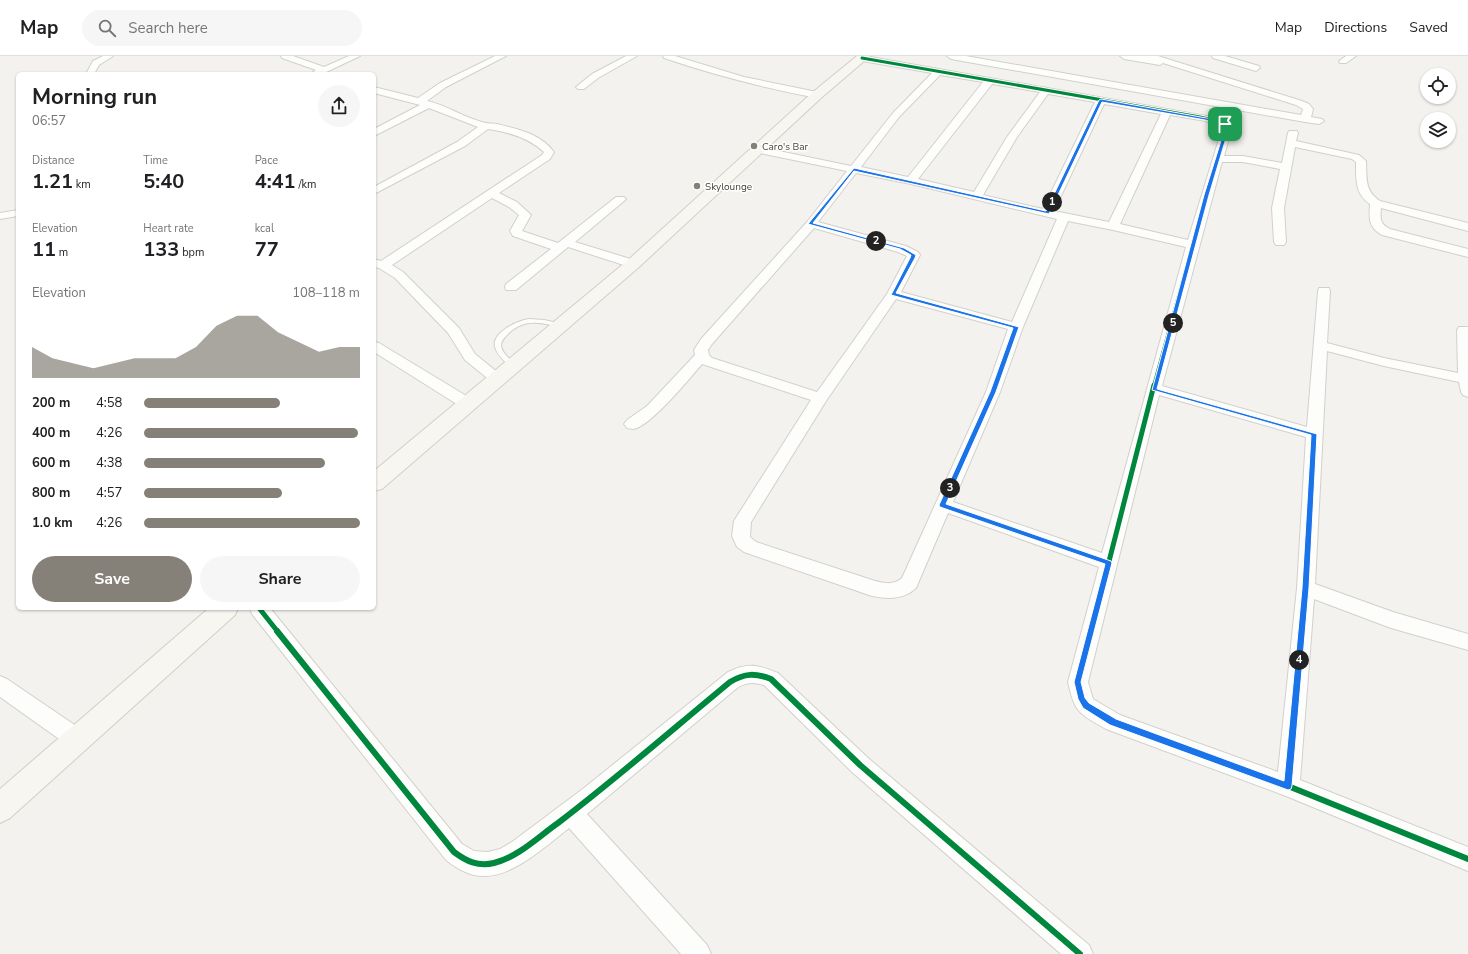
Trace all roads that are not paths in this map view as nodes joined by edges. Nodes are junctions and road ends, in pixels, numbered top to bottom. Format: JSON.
{"nodes":[{"id":1,"x":109,"y":56,"type":"edge"},
{"id":2,"x":285,"y":56,"type":"edge"},
{"id":3,"x":356,"y":56,"type":"edge"},
{"id":4,"x":502,"y":56,"type":"edge"},
{"id":5,"x":633,"y":56,"type":"edge"},
{"id":6,"x":666,"y":56,"type":"edge"},
{"id":7,"x":951,"y":56,"type":"edge"},
{"id":8,"x":1124,"y":56,"type":"edge"},
{"id":9,"x":1149,"y":56,"type":"edge"},
{"id":10,"x":1216,"y":56,"type":"edge"},
{"id":11,"x":1352,"y":56,"type":"edge"},
{"id":12,"x":863,"y":57,"type":"edge"},
{"id":13,"x":1343,"y":61,"type":"dead end"},
{"id":14,"x":1172,"y":63,"type":"junction"},
{"id":15,"x":1256,"y":68,"type":"dead end"},
{"id":16,"x":324,"y":70,"type":"junction"},
{"id":17,"x":91,"y":72,"type":"edge"},
{"id":18,"x":319,"y":72,"type":"edge"},
{"id":19,"x":938,"y":72,"type":"junction"},
{"id":20,"x":989,"y":81,"type":"junction"},
{"id":21,"x":581,"y":87,"type":"dead end"},
{"id":22,"x":1046,"y":90,"type":"junction"},
{"id":23,"x":376,"y":91,"type":"edge"},
{"id":24,"x":817,"y":95,"type":"junction"},
{"id":25,"x":1101,"y":100,"type":"junction"},
{"id":26,"x":425,"y":103,"type":"junction"},
{"id":27,"x":1167,"y":112,"type":"junction"},
{"id":28,"x":1305,"y":119,"type":"junction"},
{"id":29,"x":1318,"y":121,"type":"dead end"},
{"id":30,"x":486,"y":126,"type":"junction"},
{"id":31,"x":376,"y":132,"type":"edge"},
{"id":32,"x":759,"y":150,"type":"junction"},
{"id":33,"x":1218,"y":159,"type":"junction"},
{"id":34,"x":1285,"y":167,"type":"junction"},
{"id":35,"x":854,"y":169,"type":"junction"},
{"id":36,"x":911,"y":181,"type":"junction"},
{"id":37,"x":376,"y":190,"type":"edge"},
{"id":38,"x":490,"y":194,"type":"junction"},
{"id":39,"x":977,"y":196,"type":"junction"},
{"id":40,"x":620,"y":199,"type":"dead end"},
{"id":41,"x":1376,"y":203,"type":"junction"},
{"id":42,"x":16,"y":213,"type":"edge"},
{"id":43,"x":1047,"y":213,"type":"junction"},
{"id":44,"x":0,"y":216,"type":"edge"},
{"id":45,"x":1064,"y":217,"type":"junction"},
{"id":46,"x":811,"y":224,"type":"junction"},
{"id":47,"x":1113,"y":226,"type":"junction"},
{"id":48,"x":1468,"y":227,"type":"edge"},
{"id":49,"x":1280,"y":242,"type":"dead end"},
{"id":50,"x":1194,"y":245,"type":"junction"},
{"id":51,"x":563,"y":246,"type":"junction"},
{"id":52,"x":1468,"y":252,"type":"edge"},
{"id":53,"x":378,"y":264,"type":"edge"},
{"id":54,"x":633,"y":264,"type":"junction"},
{"id":55,"x":510,"y":288,"type":"dead end"},
{"id":56,"x":1324,"y":291,"type":"dead end"},
{"id":57,"x":893,"y":294,"type":"junction"},
{"id":58,"x":560,"y":325,"type":"junction"},
{"id":59,"x":1016,"y":327,"type":"junction"},
{"id":60,"x":1464,"y":330,"type":"dead end"},
{"id":61,"x":1320,"y":345,"type":"junction"},
{"id":62,"x":376,"y":347,"type":"edge"},
{"id":63,"x":702,"y":356,"type":"junction"},
{"id":64,"x":513,"y":366,"type":"junction"},
{"id":65,"x":497,"y":380,"type":"junction"},
{"id":66,"x":1467,"y":385,"type":"edge"},
{"id":67,"x":1154,"y":390,"type":"junction"},
{"id":68,"x":820,"y":398,"type":"junction"},
{"id":69,"x":468,"y":404,"type":"junction"},
{"id":70,"x":632,"y":424,"type":"dead end"},
{"id":71,"x":1314,"y":434,"type":"junction"},
{"id":72,"x":376,"y":481,"type":"edge"},
{"id":73,"x":943,"y":505,"type":"junction"},
{"id":74,"x":1109,"y":563,"type":"junction"},
{"id":75,"x":1306,"y":588,"type":"junction"},
{"id":76,"x":224,"y":610,"type":"edge"},
{"id":77,"x":261,"y":610,"type":"edge"},
{"id":78,"x":1468,"y":642,"type":"edge"},
{"id":79,"x":0,"y":686,"type":"edge"},
{"id":80,"x":76,"y":739,"type":"junction"},
{"id":81,"x":1288,"y":786,"type":"junction"},
{"id":82,"x":0,"y":808,"type":"edge"},
{"id":83,"x":570,"y":813,"type":"junction"},
{"id":84,"x":1468,"y":860,"type":"edge"},
{"id":85,"x":698,"y":954,"type":"edge"},
{"id":86,"x":1080,"y":954,"type":"edge"}],
"edges":[{"from":1,"to":17,"type":"street"},
{"from":2,"to":16,"type":"street"},
{"from":3,"to":16,"type":"street"},
{"from":4,"to":26,"type":"street"},
{"from":5,"to":21,"type":"street"},
{"from":6,"to":24,"type":"street"},
{"from":7,"to":28,"type":"street"},
{"from":8,"to":14,"type":"street"},
{"from":9,"to":14,"type":"street"},
{"from":10,"to":15,"type":"street"},
{"from":11,"to":13,"type":"street"},
{"from":12,"to":19,"type":"street"},
{"from":12,"to":24,"type":"main road"},
{"from":14,"to":28,"type":"street"},
{"from":16,"to":18,"type":"street"},
{"from":19,"to":20,"type":"street"},
{"from":19,"to":35,"type":"street"},
{"from":20,"to":22,"type":"street"},
{"from":20,"to":36,"type":"street"},
{"from":22,"to":25,"type":"street"},
{"from":22,"to":39,"type":"street"},
{"from":23,"to":26,"type":"street"},
{"from":24,"to":32,"type":"main road"},
{"from":25,"to":27,"type":"street"},
{"from":25,"to":43,"type":"street"},
{"from":26,"to":30,"type":"street"},
{"from":26,"to":31,"type":"street"},
{"from":27,"to":33,"type":"street"},
{"from":27,"to":47,"type":"street"},
{"from":28,"to":29,"type":"street"},
{"from":30,"to":37,"type":"street"},
{"from":30,"to":38,"type":"street"},
{"from":32,"to":35,"type":"street"},
{"from":32,"to":54,"type":"main road"},
{"from":33,"to":34,"type":"street"},
{"from":33,"to":50,"type":"street"},
{"from":34,"to":41,"type":"street"},
{"from":34,"to":49,"type":"street"},
{"from":35,"to":36,"type":"street"},
{"from":35,"to":46,"type":"street"},
{"from":36,"to":39,"type":"street"},
{"from":38,"to":51,"type":"street"},
{"from":38,"to":53,"type":"street"},
{"from":39,"to":43,"type":"street"},
{"from":40,"to":51,"type":"street"},
{"from":41,"to":48,"type":"street"},
{"from":41,"to":52,"type":"street"},
{"from":42,"to":44,"type":"street"},
{"from":43,"to":45,"type":"street"},
{"from":45,"to":47,"type":"street"},
{"from":45,"to":59,"type":"street"},
{"from":46,"to":57,"type":"street"},
{"from":46,"to":63,"type":"street"},
{"from":47,"to":50,"type":"street"},
{"from":50,"to":67,"type":"street"},
{"from":51,"to":54,"type":"street"},
{"from":51,"to":55,"type":"street"},
{"from":53,"to":65,"type":"street"},
{"from":54,"to":58,"type":"main road"},
{"from":56,"to":61,"type":"street"},
{"from":57,"to":59,"type":"street"},
{"from":57,"to":68,"type":"street"},
{"from":58,"to":64,"type":"main road"},
{"from":58,"to":64,"type":"lane"},
{"from":59,"to":73,"type":"street"},
{"from":60,"to":66,"type":"street"},
{"from":61,"to":66,"type":"street"},
{"from":61,"to":71,"type":"street"},
{"from":62,"to":69,"type":"street"},
{"from":63,"to":68,"type":"street"},
{"from":63,"to":70,"type":"street"},
{"from":64,"to":65,"type":"main road"},
{"from":65,"to":69,"type":"main road"},
{"from":67,"to":71,"type":"street"},
{"from":67,"to":74,"type":"street"},
{"from":68,"to":73,"type":"street"},
{"from":69,"to":72,"type":"main road"},
{"from":71,"to":75,"type":"street"},
{"from":73,"to":74,"type":"street"},
{"from":74,"to":81,"type":"street"},
{"from":75,"to":78,"type":"street"},
{"from":75,"to":81,"type":"street"},
{"from":76,"to":80,"type":"main road"},
{"from":77,"to":83,"type":"street"},
{"from":79,"to":80,"type":"street"},
{"from":80,"to":82,"type":"main road"},
{"from":81,"to":84,"type":"street"},
{"from":83,"to":85,"type":"street"},
{"from":83,"to":86,"type":"street"}]}
